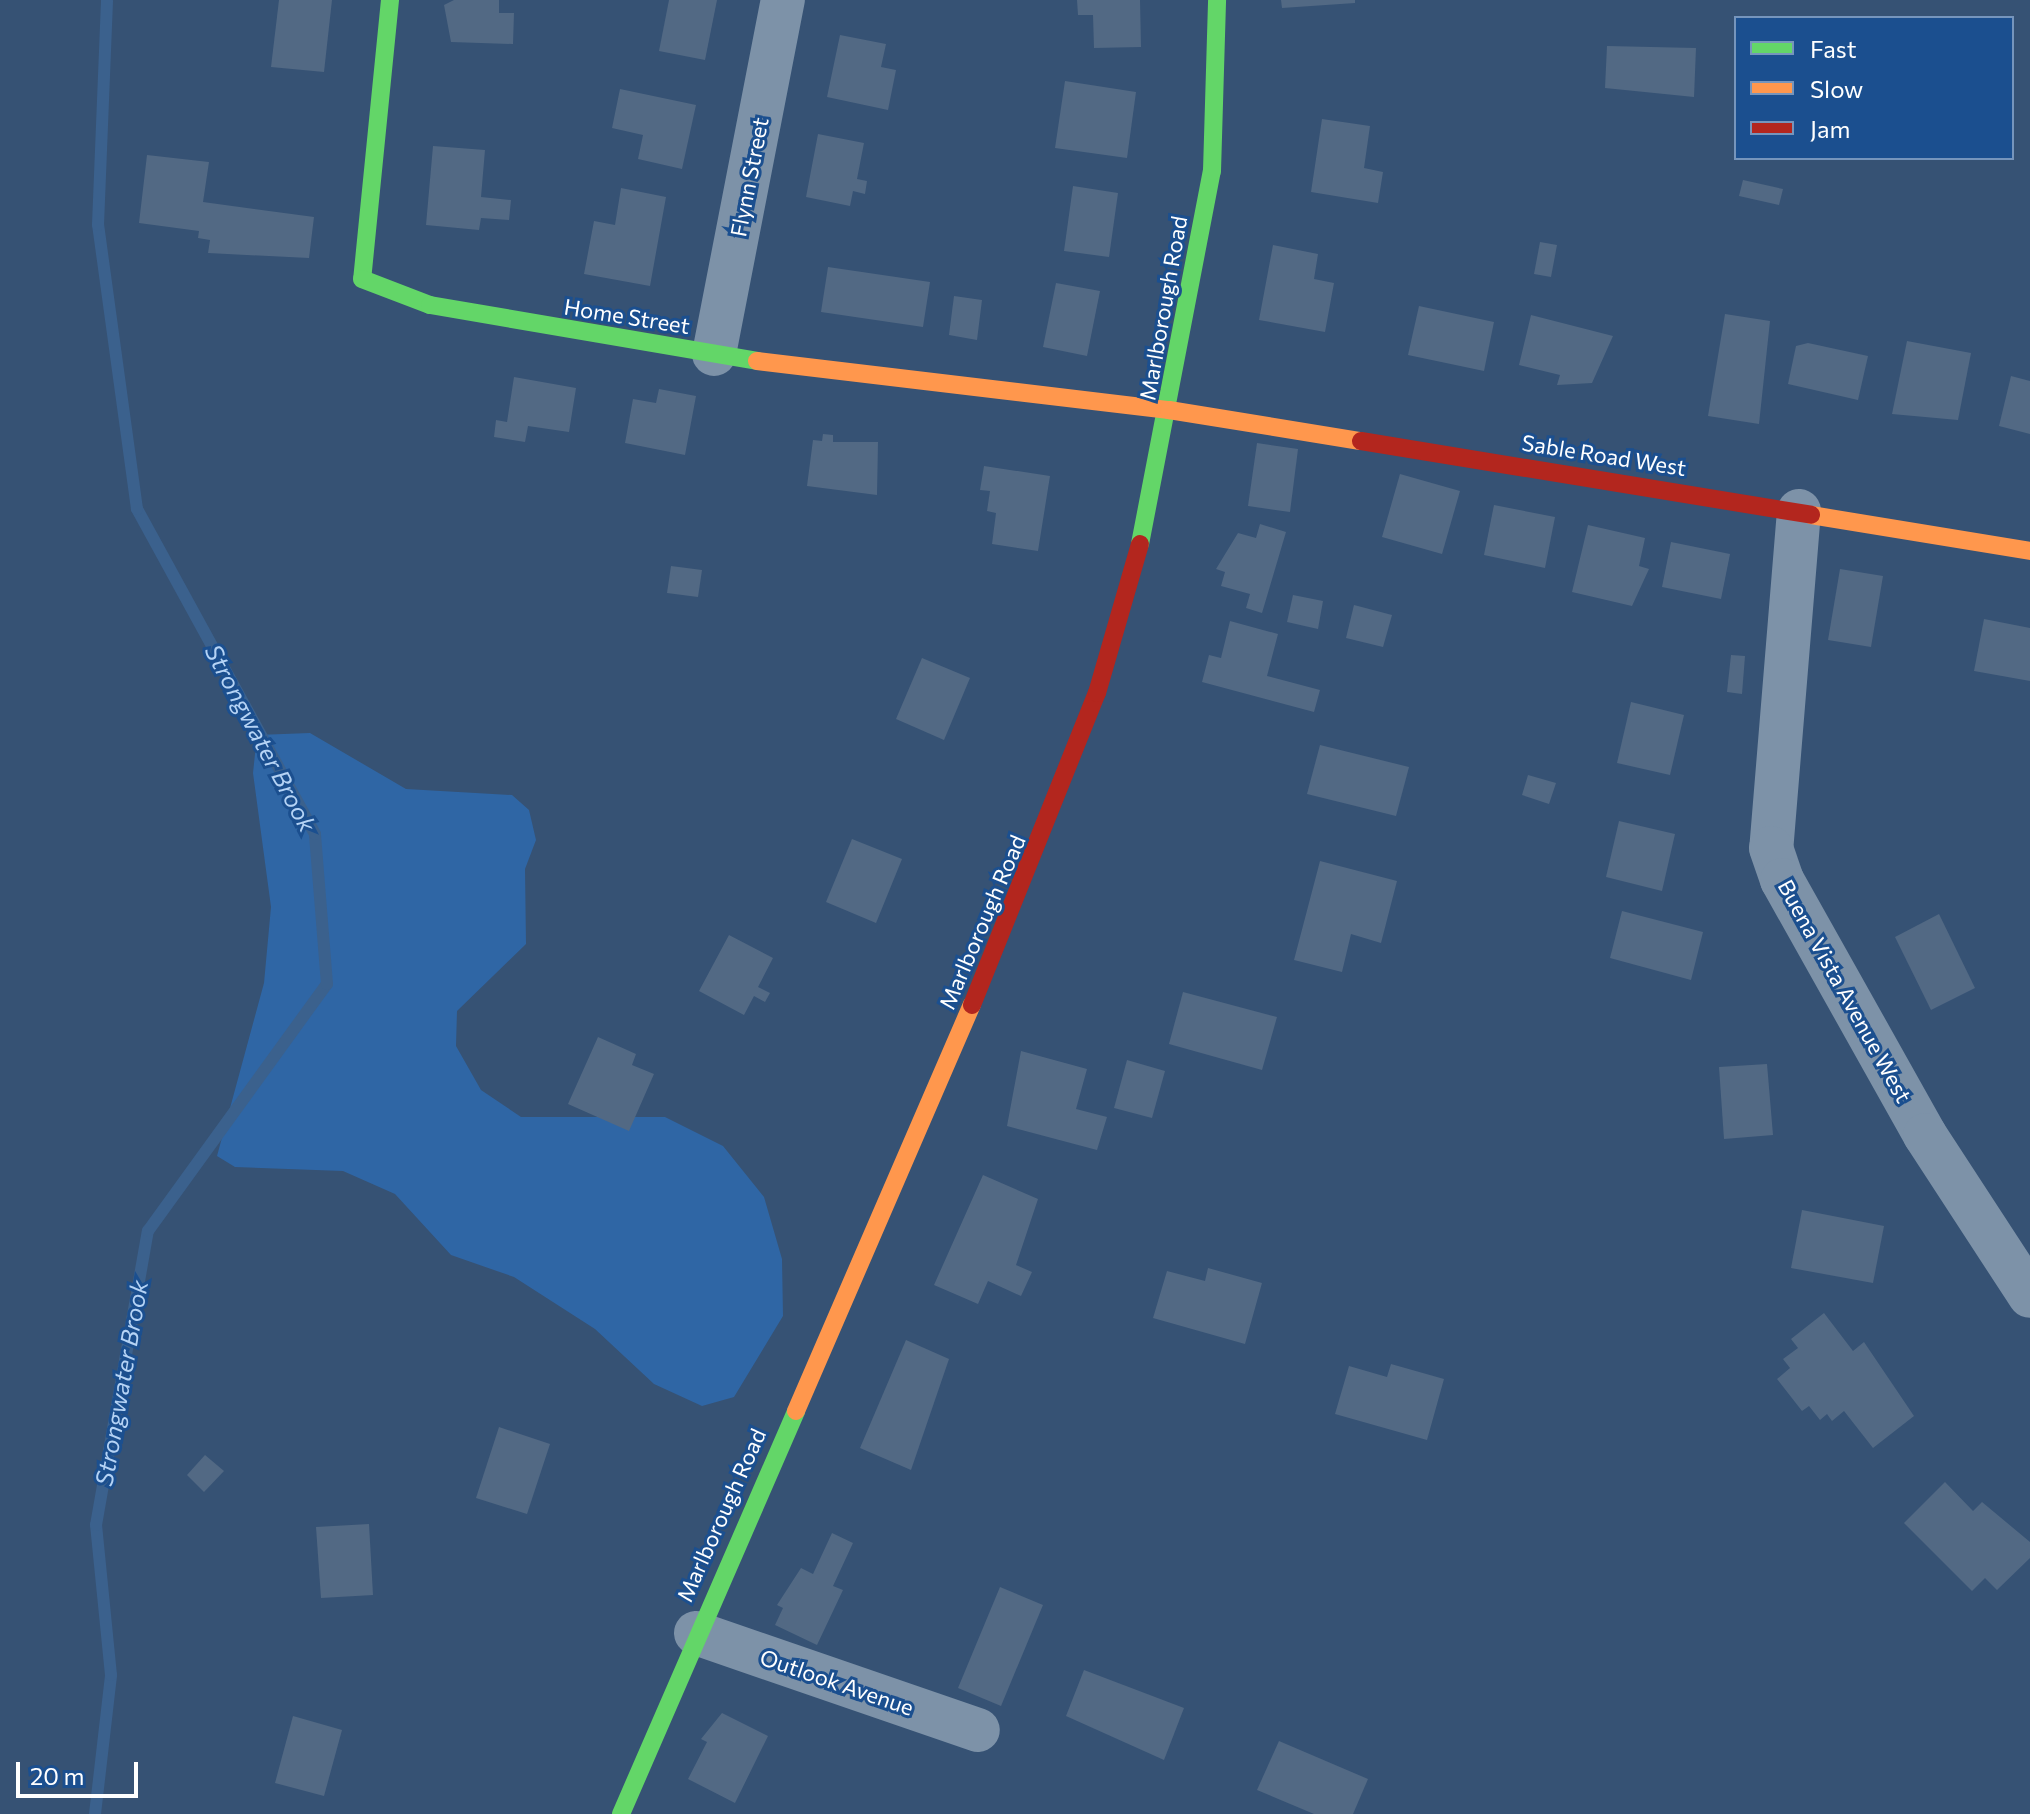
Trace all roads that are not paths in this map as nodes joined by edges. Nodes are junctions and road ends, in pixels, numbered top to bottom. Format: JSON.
{"nodes":[{"id":1,"x":390,"y":0,"type":"edge"},
{"id":2,"x":783,"y":0,"type":"edge"},
{"id":3,"x":1217,"y":0,"type":"edge"},
{"id":4,"x":714,"y":354,"type":"junction"},
{"id":5,"x":1169,"y":410,"type":"junction"},
{"id":6,"x":1799,"y":511,"type":"junction"},
{"id":7,"x":2030,"y":551,"type":"edge"},
{"id":8,"x":2030,"y":1296,"type":"edge"},
{"id":9,"x":696,"y":1633,"type":"junction"},
{"id":10,"x":978,"y":1730,"type":"dead end"},
{"id":11,"x":621,"y":1814,"type":"edge"}],
"edges":[{"from":1,"to":4,"type":"street","name":"Home Street"},
{"from":2,"to":4,"type":"street","name":"Flynn Street"},
{"from":3,"to":5,"type":"street","name":"Marlborough Road"},
{"from":4,"to":5,"type":"street","name":"Home Street"},
{"from":5,"to":6,"type":"street","name":"Sable Road West"},
{"from":5,"to":9,"type":"street","name":"Marlborough Road"},
{"from":6,"to":7,"type":"street","name":"Sable Road West"},
{"from":6,"to":8,"type":"street","name":"Buena Vista Avenue West"},
{"from":9,"to":10,"type":"street","name":"Outlook Avenue"},
{"from":9,"to":11,"type":"street","name":"Marlborough Road"}]}
